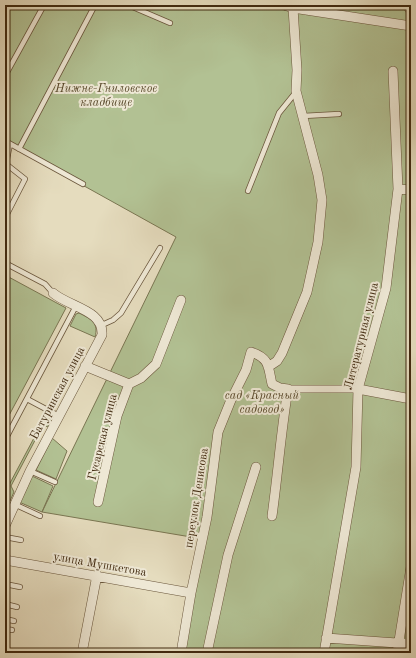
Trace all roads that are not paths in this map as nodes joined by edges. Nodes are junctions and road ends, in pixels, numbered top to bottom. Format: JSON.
{"nodes":[{"id":1,"x":44,"y":5,"type":"edge"},
{"id":2,"x":95,"y":5,"type":"edge"},
{"id":3,"x":284,"y":5,"type":"edge"},
{"id":4,"x":407,"y":5,"type":"edge"},
{"id":5,"x":131,"y":6,"type":"edge"},
{"id":6,"x":293,"y":8,"type":"junction"},
{"id":7,"x":411,"y":10,"type":"edge"},
{"id":8,"x":170,"y":23,"type":"dead end"},
{"id":9,"x":411,"y":26,"type":"edge"},
{"id":10,"x":393,"y":71,"type":"dead end"},
{"id":11,"x":5,"y":76,"type":"edge"},
{"id":12,"x":296,"y":91,"type":"junction"},
{"id":13,"x":339,"y":114,"type":"dead end"},
{"id":14,"x":303,"y":116,"type":"junction"},
{"id":15,"x":5,"y":141,"type":"edge"},
{"id":16,"x":10,"y":144,"type":"junction"},
{"id":17,"x":19,"y":149,"type":"junction"},
{"id":18,"x":82,"y":184,"type":"dead end"},
{"id":19,"x":398,"y":189,"type":"junction"},
{"id":20,"x":411,"y":190,"type":"edge"},
{"id":21,"x":248,"y":191,"type":"dead end"},
{"id":22,"x":5,"y":218,"type":"edge"},
{"id":23,"x":160,"y":248,"type":"dead end"},
{"id":24,"x":5,"y":263,"type":"edge"},
{"id":25,"x":53,"y":293,"type":"joint"},
{"id":26,"x":181,"y":300,"type":"dead end"},
{"id":27,"x":76,"y":306,"type":"junction"},
{"id":28,"x":102,"y":325,"type":"junction"},
{"id":29,"x":85,"y":366,"type":"junction"},
{"id":30,"x":268,"y":367,"type":"junction"},
{"id":31,"x":129,"y":384,"type":"junction"},
{"id":32,"x":288,"y":388,"type":"junction"},
{"id":33,"x":358,"y":389,"type":"junction"},
{"id":34,"x":27,"y":399,"type":"junction"},
{"id":35,"x":411,"y":399,"type":"edge"},
{"id":36,"x":59,"y":416,"type":"junction"},
{"id":37,"x":5,"y":440,"type":"edge"},
{"id":38,"x":256,"y":467,"type":"dead end"},
{"id":39,"x":30,"y":471,"type":"junction"},
{"id":40,"x":55,"y":482,"type":"dead end"},
{"id":41,"x":98,"y":502,"type":"dead end"},
{"id":42,"x":14,"y":504,"type":"junction"},
{"id":43,"x":8,"y":512,"type":"edge"},
{"id":44,"x":40,"y":516,"type":"dead end"},
{"id":45,"x":272,"y":516,"type":"dead end"},
{"id":46,"x":5,"y":526,"type":"edge"},
{"id":47,"x":5,"y":537,"type":"edge"},
{"id":48,"x":21,"y":540,"type":"dead end"},
{"id":49,"x":5,"y":560,"type":"edge"},
{"id":50,"x":411,"y":567,"type":"edge"},
{"id":51,"x":97,"y":576,"type":"junction"},
{"id":52,"x":5,"y":584,"type":"edge"},
{"id":53,"x":20,"y":587,"type":"dead end"},
{"id":54,"x":191,"y":593,"type":"junction"},
{"id":55,"x":5,"y":604,"type":"edge"},
{"id":56,"x":17,"y":607,"type":"dead end"},
{"id":57,"x":5,"y":619,"type":"edge"},
{"id":58,"x":14,"y":621,"type":"dead end"},
{"id":59,"x":5,"y":628,"type":"edge"},
{"id":60,"x":12,"y":630,"type":"dead end"},
{"id":61,"x":326,"y":638,"type":"junction"},
{"id":62,"x":399,"y":643,"type":"junction"},
{"id":63,"x":411,"y":644,"type":"edge"},
{"id":64,"x":82,"y":653,"type":"edge"},
{"id":65,"x":181,"y":653,"type":"edge"},
{"id":66,"x":207,"y":653,"type":"edge"},
{"id":67,"x":324,"y":653,"type":"edge"},
{"id":68,"x":397,"y":653,"type":"edge"}],
"edges":[{"from":1,"to":11,"type":"lane"},
{"from":2,"to":17,"type":"lane"},
{"from":3,"to":6,"type":"street"},
{"from":4,"to":7,"type":"street"},
{"from":5,"to":8,"type":"lane"},
{"from":6,"to":9,"type":"street"},
{"from":6,"to":12,"type":"street"},
{"from":10,"to":19,"type":"street","name":"Литературная улица"},
{"from":12,"to":14,"type":"street"},
{"from":12,"to":21,"type":"lane"},
{"from":13,"to":14,"type":"lane"},
{"from":14,"to":30,"type":"street"},
{"from":15,"to":16,"type":"lane"},
{"from":16,"to":17,"type":"lane"},
{"from":16,"to":22,"type":"lane"},
{"from":17,"to":18,"type":"lane"},
{"from":19,"to":20,"type":"street"},
{"from":19,"to":33,"type":"street","name":"Литературная улица"},
{"from":23,"to":28,"type":"lane"},
{"from":24,"to":25,"type":"lane"},
{"from":25,"to":27,"type":"street"},
{"from":26,"to":31,"type":"street","name":"Гусарская улица"},
{"from":27,"to":28,"type":"street"},
{"from":27,"to":34,"type":"lane"},
{"from":28,"to":29,"type":"street","name":"Батуринская улица"},
{"from":29,"to":31,"type":"street"},
{"from":29,"to":36,"type":"street","name":"Батуринская улица"},
{"from":30,"to":32,"type":"street"},
{"from":30,"to":54,"type":"street","name":"переулок Денисова"},
{"from":31,"to":41,"type":"street","name":"Гусарская улица"},
{"from":32,"to":33,"type":"street"},
{"from":32,"to":45,"type":"street"},
{"from":33,"to":35,"type":"street"},
{"from":33,"to":61,"type":"street","name":"Литературная улица"},
{"from":34,"to":36,"type":"lane"},
{"from":34,"to":37,"type":"lane"},
{"from":36,"to":39,"type":"street","name":"Батуринская улица"},
{"from":38,"to":66,"type":"street"},
{"from":39,"to":40,"type":"lane"},
{"from":39,"to":42,"type":"street","name":"Батуринская улица"},
{"from":42,"to":43,"type":"street","name":"Батуринская улица"},
{"from":42,"to":44,"type":"lane"},
{"from":43,"to":46,"type":"street","name":"Батуринская улица"},
{"from":47,"to":48,"type":"lane"},
{"from":49,"to":51,"type":"street","name":"улица Мушкетова"},
{"from":50,"to":62,"type":"street"},
{"from":51,"to":54,"type":"street","name":"улица Мушкетова"},
{"from":51,"to":64,"type":"street"},
{"from":52,"to":53,"type":"lane"},
{"from":54,"to":65,"type":"street","name":"переулок Денисова"},
{"from":55,"to":56,"type":"lane"},
{"from":57,"to":58,"type":"lane"},
{"from":59,"to":60,"type":"lane"},
{"from":61,"to":62,"type":"street"},
{"from":61,"to":67,"type":"street","name":"Литературная улица"},
{"from":62,"to":63,"type":"street"},
{"from":62,"to":68,"type":"street"}]}
